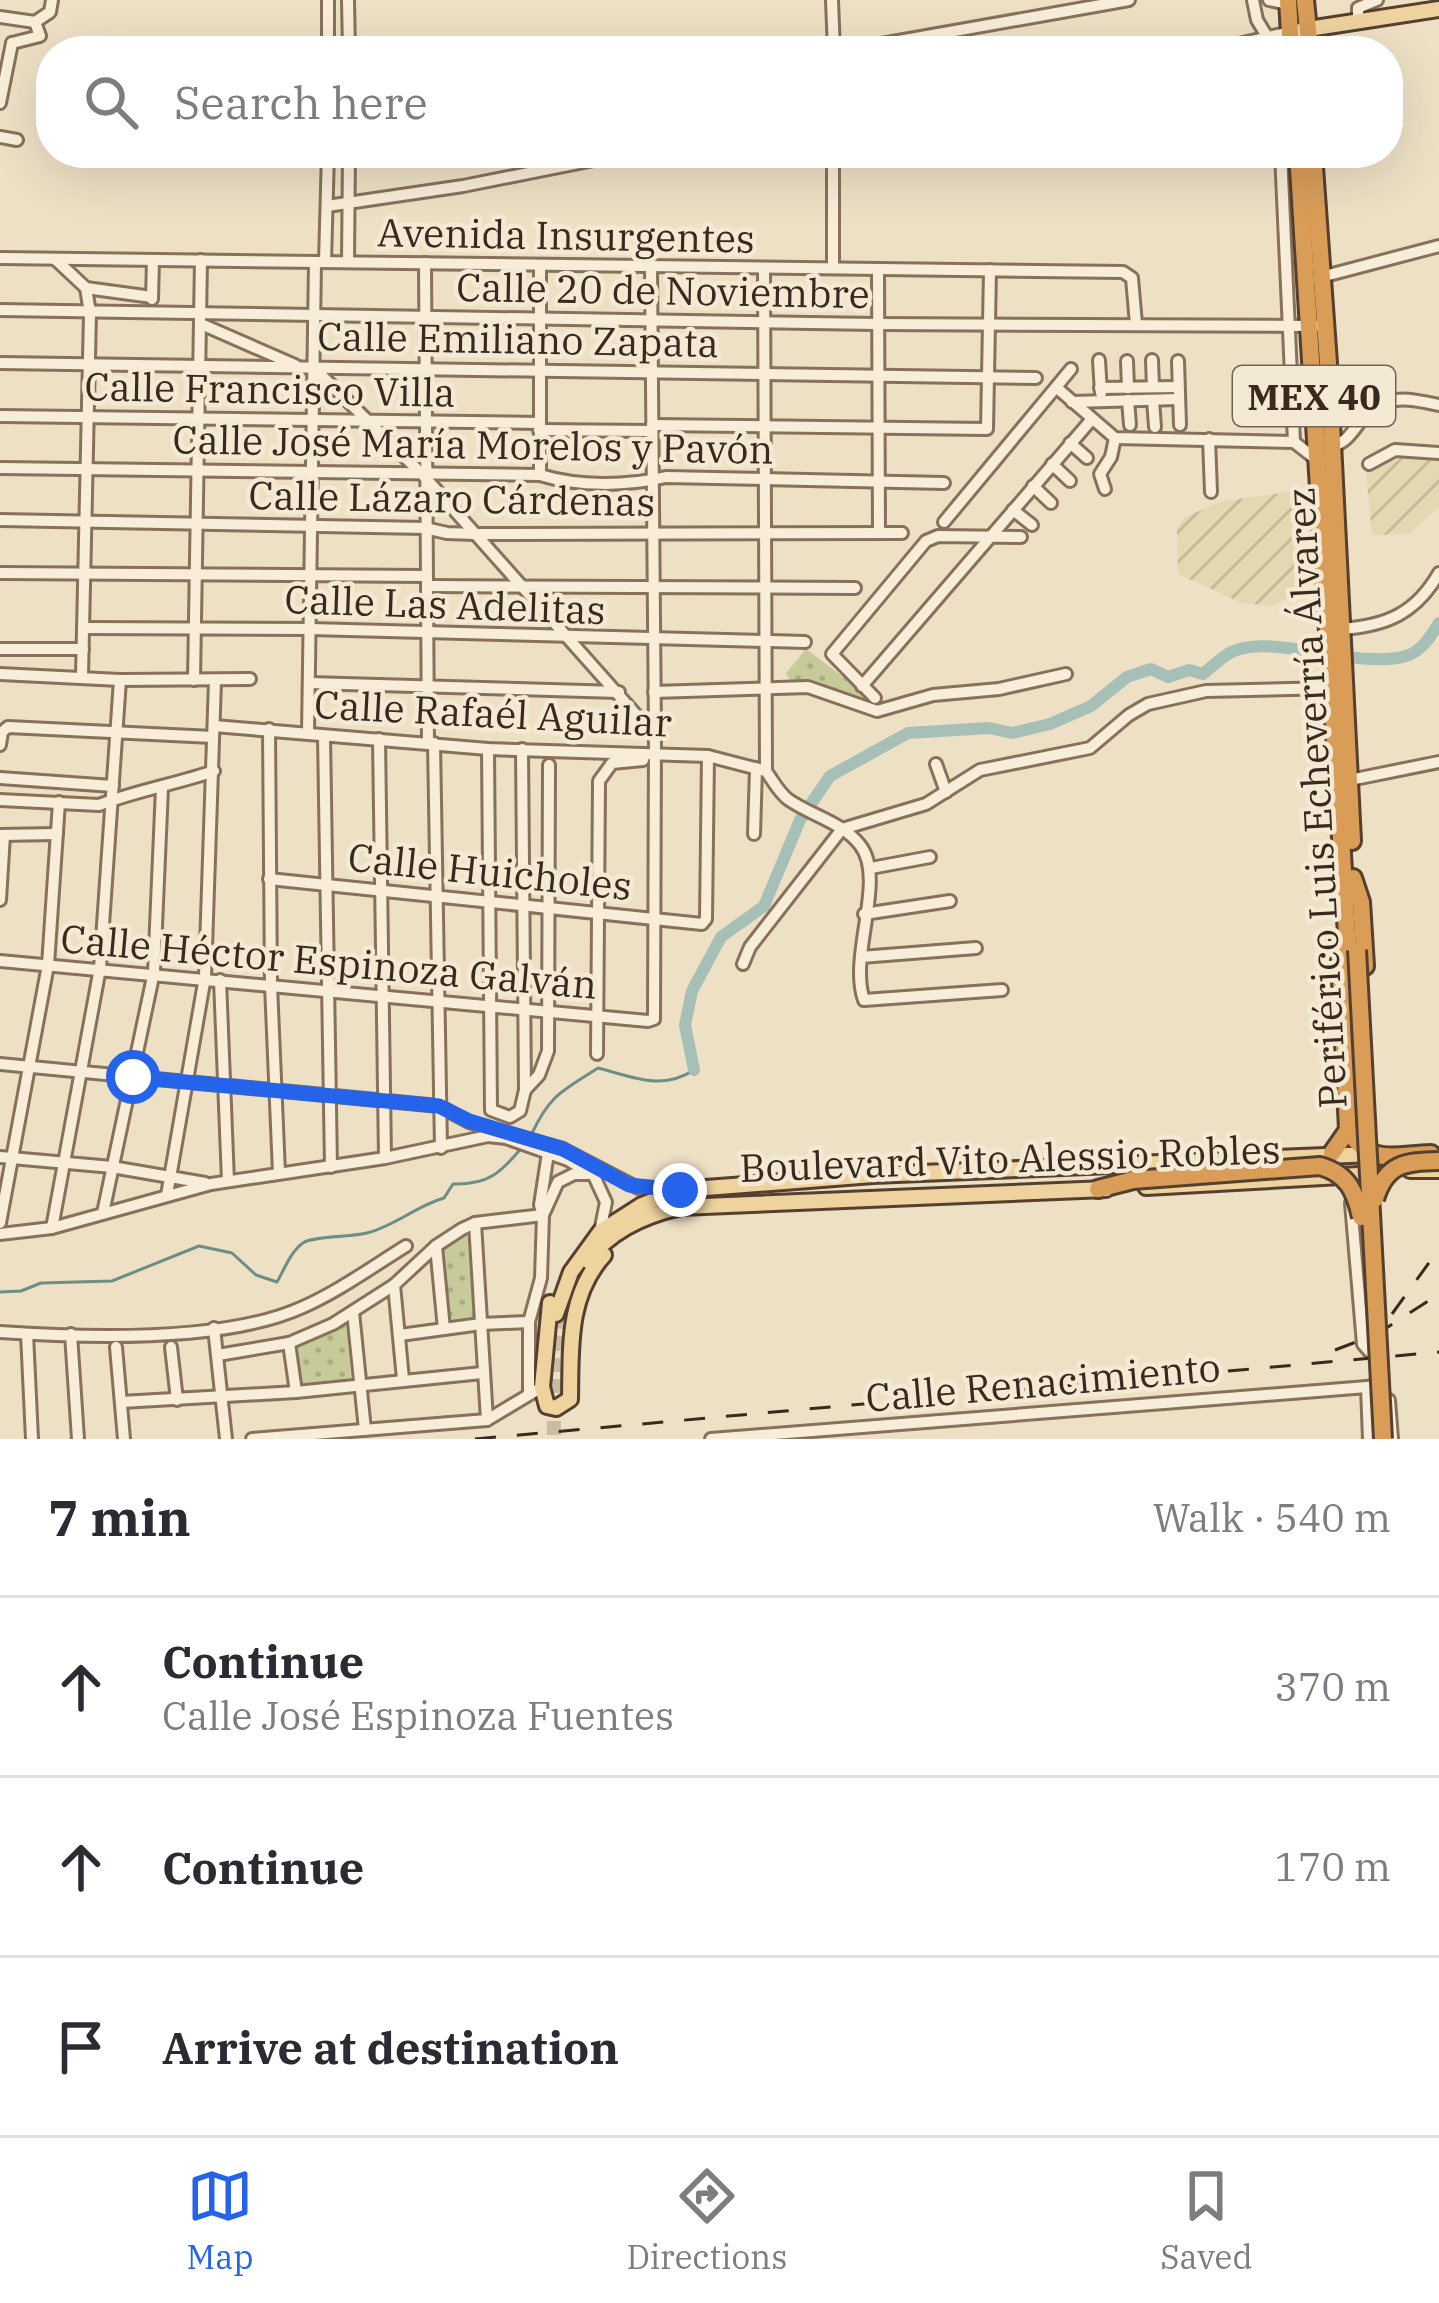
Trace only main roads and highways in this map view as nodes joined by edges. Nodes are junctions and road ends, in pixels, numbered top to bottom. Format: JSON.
{"nodes":[{"id":1,"x":1304,"y":2,"type":"edge"},
{"id":2,"x":1439,"y":6,"type":"edge"},
{"id":3,"x":1330,"y":26,"type":"junction"},
{"id":4,"x":1310,"y":29,"type":"junction"},
{"id":5,"x":1293,"y":36,"type":"edge"},
{"id":6,"x":1300,"y":36,"type":"edge"},
{"id":7,"x":1310,"y":36,"type":"edge"},
{"id":8,"x":1318,"y":36,"type":"edge"},
{"id":9,"x":1300,"y":168,"type":"edge"},
{"id":10,"x":1313,"y":168,"type":"edge"},
{"id":11,"x":1317,"y":326,"type":"junction"},
{"id":12,"x":1337,"y":636,"type":"junction"},
{"id":13,"x":1334,"y":678,"type":"junction"},
{"id":14,"x":1353,"y":878,"type":"junction"},
{"id":15,"x":1345,"y":903,"type":"junction"},
{"id":16,"x":1352,"y":950,"type":"junction"},
{"id":17,"x":1372,"y":1124,"type":"junction"},
{"id":18,"x":1348,"y":1130,"type":"junction"},
{"id":19,"x":1323,"y":1154,"type":"junction"},
{"id":20,"x":1439,"y":1154,"type":"edge"},
{"id":21,"x":1372,"y":1155,"type":"junction"},
{"id":22,"x":1439,"y":1170,"type":"edge"},
{"id":23,"x":867,"y":1175,"type":"junction"},
{"id":24,"x":1332,"y":1177,"type":"junction"},
{"id":25,"x":798,"y":1180,"type":"junction"},
{"id":26,"x":1098,"y":1189,"type":"junction"},
{"id":27,"x":1350,"y":1196,"type":"road end"},
{"id":28,"x":869,"y":1197,"type":"junction"},
{"id":29,"x":749,"y":1202,"type":"junction"},
{"id":30,"x":803,"y":1202,"type":"junction"},
{"id":31,"x":644,"y":1217,"type":"junction"},
{"id":32,"x":1366,"y":1217,"type":"junction"},
{"id":33,"x":600,"y":1232,"type":"junction"},
{"id":34,"x":1380,"y":1439,"type":"edge"}],
"edges":[{"from":1,"to":4,"type":"highway"},
{"from":1,"to":5,"type":"highway"},
{"from":2,"to":3,"type":"main road"},
{"from":3,"to":4,"type":"main road"},
{"from":3,"to":8,"type":"main road"},
{"from":4,"to":6,"type":"main road"},
{"from":4,"to":7,"type":"highway"},
{"from":9,"to":11,"type":"highway","name":"Periférico Luis Echeverría Álvarez","number":"MEX 40"},
{"from":10,"to":11,"type":"highway","name":"Periférico Luis Echeverría Álvarez","number":"MEX 40"},
{"from":11,"to":12,"type":"highway","name":"Periférico Luis Echeverría Álvarez","number":"MEX 40"},
{"from":11,"to":12,"type":"highway","name":"Periférico Luis Echeverría Álvarez","number":"MEX 40"},
{"from":12,"to":13,"type":"highway","name":"Periférico Luis Echeverría Álvarez","number":"MEX 40"},
{"from":13,"to":14,"type":"highway","name":"Periférico Luis Echeverría Álvarez","number":"MEX 40"},
{"from":13,"to":15,"type":"highway","name":"Periférico Luis Echeverría Álvarez","number":"MEX 40"},
{"from":14,"to":16,"type":"highway","name":"Periférico Luis Echeverría Álvarez","number":"MEX 40"},
{"from":14,"to":17,"type":"highway"},
{"from":15,"to":16,"type":"highway","name":"Periférico Luis Echeverría Álvarez","number":"MEX 40"},
{"from":15,"to":18,"type":"highway"},
{"from":16,"to":32,"type":"highway","name":"Periférico Luis Echeverría Álvarez","number":"MEX 40","bridge":true},
{"from":17,"to":18,"type":"highway"},
{"from":17,"to":21,"type":"highway"},
{"from":18,"to":19,"type":"highway"},
{"from":18,"to":21,"type":"highway"},
{"from":19,"to":21,"type":"main road","name":"Boulevard Vito Alessio Robles"},
{"from":19,"to":23,"type":"main road","name":"Boulevard Vito Alessio Robles"},
{"from":19,"to":24,"type":"main road"},
{"from":20,"to":21,"type":"highway"},
{"from":20,"to":32,"type":"highway","bridge":true},
{"from":21,"to":24,"type":"highway"},
{"from":22,"to":24,"type":"main road","name":"Boulevard Vito Alessio Robles"},
{"from":23,"to":25,"type":"main road","name":"Boulevard Vito Alessio Robles"},
{"from":23,"to":28,"type":"main road"},
{"from":23,"to":30,"type":"main road"},
{"from":24,"to":26,"type":"main road","name":"Boulevard Vito Alessio Robles"},
{"from":24,"to":27,"type":"main road"},
{"from":25,"to":29,"type":"main road"},
{"from":25,"to":33,"type":"main road","name":"Boulevard Vito Alessio Robles"},
{"from":26,"to":28,"type":"main road","name":"Boulevard Vito Alessio Robles"},
{"from":26,"to":32,"type":"highway","bridge":true},
{"from":28,"to":30,"type":"main road","name":"Boulevard Vito Alessio Robles"},
{"from":29,"to":30,"type":"main road","name":"Boulevard Vito Alessio Robles"},
{"from":29,"to":31,"type":"main road","name":"Boulevard Vito Alessio Robles"},
{"from":31,"to":33,"type":"main road","name":"Boulevard Vito Alessio Robles"},
{"from":31,"to":33,"type":"main road"},
{"from":32,"to":34,"type":"highway","name":"Periférico Luis Echeverría Álvarez","number":"MEX 40","bridge":true}]}
